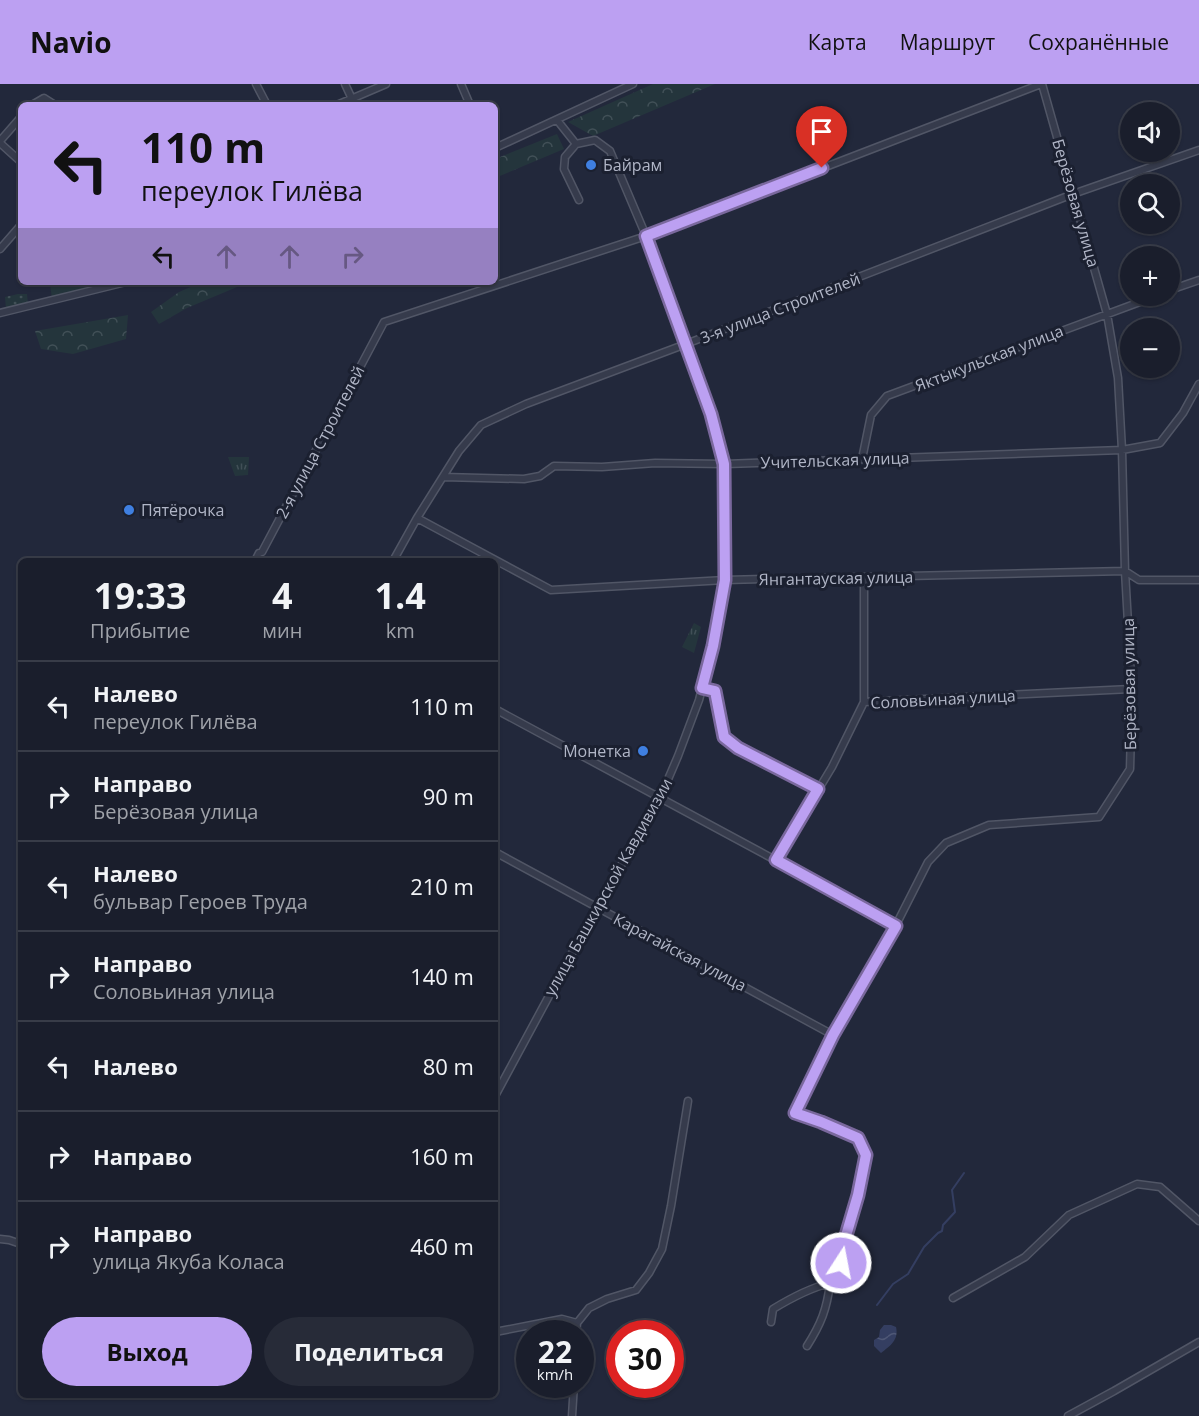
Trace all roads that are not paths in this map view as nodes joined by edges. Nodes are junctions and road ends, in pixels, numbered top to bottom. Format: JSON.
{"nodes":[{"id":1,"x":256,"y":84,"type":"edge"},
{"id":2,"x":345,"y":84,"type":"edge"},
{"id":3,"x":386,"y":84,"type":"edge"},
{"id":4,"x":461,"y":84,"type":"edge"},
{"id":5,"x":633,"y":84,"type":"edge"},
{"id":6,"x":1042,"y":84,"type":"edge"},
{"id":7,"x":352,"y":99,"type":"junction"},
{"id":8,"x":37,"y":102,"type":"edge"},
{"id":9,"x":50,"y":102,"type":"edge"},
{"id":10,"x":265,"y":102,"type":"edge"},
{"id":11,"x":344,"y":102,"type":"edge"},
{"id":12,"x":469,"y":102,"type":"edge"},
{"id":13,"x":557,"y":120,"type":"junction"},
{"id":14,"x":18,"y":121,"type":"edge"},
{"id":15,"x":0,"y":142,"type":"edge"},
{"id":16,"x":576,"y":144,"type":"junction"},
{"id":17,"x":498,"y":147,"type":"edge"},
{"id":18,"x":1199,"y":150,"type":"edge"},
{"id":19,"x":18,"y":159,"type":"edge"},
{"id":20,"x":1073,"y":194,"type":"junction"},
{"id":21,"x":579,"y":200,"type":"dead end"},
{"id":22,"x":18,"y":228,"type":"edge"},
{"id":23,"x":646,"y":236,"type":"junction"},
{"id":24,"x":0,"y":249,"type":"edge"},
{"id":25,"x":1199,"y":280,"type":"edge"},
{"id":26,"x":114,"y":285,"type":"edge"},
{"id":27,"x":497,"y":285,"type":"edge"},
{"id":28,"x":498,"y":285,"type":"edge"},
{"id":29,"x":1180,"y":287,"type":"edge"},
{"id":30,"x":1129,"y":306,"type":"edge"},
{"id":31,"x":0,"y":313,"type":"edge"},
{"id":32,"x":1107,"y":314,"type":"junction"},
{"id":33,"x":686,"y":344,"type":"junction"},
{"id":34,"x":1199,"y":384,"type":"edge"},
{"id":35,"x":1122,"y":450,"type":"junction"},
{"id":36,"x":862,"y":459,"type":"junction"},
{"id":37,"x":724,"y":464,"type":"junction"},
{"id":38,"x":442,"y":477,"type":"junction"},
{"id":39,"x":417,"y":518,"type":"junction"},
{"id":40,"x":256,"y":558,"type":"edge"},
{"id":41,"x":395,"y":558,"type":"edge"},
{"id":42,"x":491,"y":558,"type":"edge"},
{"id":43,"x":498,"y":562,"type":"edge"},
{"id":44,"x":1125,"y":572,"type":"junction"},
{"id":45,"x":864,"y":577,"type":"junction"},
{"id":46,"x":725,"y":580,"type":"junction"},
{"id":47,"x":1199,"y":580,"type":"edge"},
{"id":48,"x":702,"y":688,"type":"junction"},
{"id":49,"x":1131,"y":690,"type":"junction"},
{"id":50,"x":864,"y":702,"type":"junction"},
{"id":51,"x":498,"y":711,"type":"edge"},
{"id":52,"x":818,"y":789,"type":"junction"},
{"id":53,"x":660,"y":798,"type":"junction"},
{"id":54,"x":498,"y":854,"type":"edge"},
{"id":55,"x":776,"y":860,"type":"junction"},
{"id":56,"x":597,"y":907,"type":"junction"},
{"id":57,"x":896,"y":926,"type":"junction"},
{"id":58,"x":833,"y":1035,"type":"junction"},
{"id":59,"x":498,"y":1090,"type":"edge"},
{"id":60,"x":688,"y":1101,"type":"dead end"},
{"id":61,"x":1199,"y":1221,"type":"edge"},
{"id":62,"x":0,"y":1239,"type":"edge"},
{"id":63,"x":18,"y":1243,"type":"edge"},
{"id":64,"x":830,"y":1283,"type":"junction"},
{"id":65,"x":953,"y":1298,"type":"dead end"},
{"id":66,"x":579,"y":1320,"type":"edge"},
{"id":67,"x":771,"y":1322,"type":"dead end"},
{"id":68,"x":516,"y":1328,"type":"edge"},
{"id":69,"x":498,"y":1331,"type":"edge"},
{"id":70,"x":1199,"y":1342,"type":"edge"},
{"id":71,"x":807,"y":1346,"type":"dead end"},
{"id":72,"x":573,"y":1398,"type":"edge"},
{"id":73,"x":572,"y":1416,"type":"edge"},
{"id":74,"x":1068,"y":1416,"type":"edge"}],
"edges":[{"from":1,"to":10,"type":"street"},
{"from":2,"to":7,"type":"street"},
{"from":3,"to":7,"type":"street"},
{"from":4,"to":12,"type":"street"},
{"from":5,"to":13,"type":"street"},
{"from":6,"to":20,"type":"street","name":"Берёзовая улица"},
{"from":6,"to":23,"type":"street"},
{"from":7,"to":11,"type":"street"},
{"from":8,"to":9,"type":"street"},
{"from":13,"to":16,"type":"street"},
{"from":13,"to":17,"type":"street"},
{"from":14,"to":15,"type":"street"},
{"from":15,"to":19,"type":"street"},
{"from":16,"to":21,"type":"street"},
{"from":16,"to":23,"type":"street","name":"улица Башкирской Кавдивизии"},
{"from":18,"to":20,"type":"street","name":"3-я улица Строителей"},
{"from":20,"to":32,"type":"street","name":"Берёзовая улица"},
{"from":20,"to":33,"type":"street","name":"3-я улица Строителей"},
{"from":22,"to":24,"type":"street"},
{"from":23,"to":28,"type":"street","name":"2-я улица Строителей"},
{"from":23,"to":33,"type":"street","name":"улица Башкирской Кавдивизии"},
{"from":25,"to":29,"type":"street"},
{"from":26,"to":31,"type":"street"},
{"from":27,"to":40,"type":"street","name":"2-я улица Строителей"},
{"from":30,"to":32,"type":"street","name":"Яктыкульская улица"},
{"from":32,"to":35,"type":"street","name":"Берёзовая улица"},
{"from":32,"to":36,"type":"street","name":"Яктыкульская улица"},
{"from":33,"to":37,"type":"street","name":"улица Башкирской Кавдивизии"},
{"from":33,"to":38,"type":"street","name":"3-я улица Строителей"},
{"from":34,"to":35,"type":"street","name":"Учительская улица"},
{"from":35,"to":36,"type":"street","name":"Учительская улица"},
{"from":35,"to":44,"type":"street","name":"Берёзовая улица"},
{"from":36,"to":37,"type":"street","name":"Учительская улица"},
{"from":37,"to":38,"type":"street","name":"Учительская улица"},
{"from":37,"to":46,"type":"street","name":"улица Башкирской Кавдивизии"},
{"from":38,"to":39,"type":"street","name":"3-я улица Строителей"},
{"from":39,"to":41,"type":"street","name":"3-я улица Строителей"},
{"from":39,"to":42,"type":"street","name":"Янгантауская улица"},
{"from":43,"to":46,"type":"street","name":"Янгантауская улица"},
{"from":44,"to":45,"type":"street","name":"Янгантауская улица"},
{"from":44,"to":47,"type":"street","name":"Янгантауская улица"},
{"from":44,"to":49,"type":"street","name":"Берёзовая улица"},
{"from":45,"to":46,"type":"street","name":"Янгантауская улица"},
{"from":45,"to":50,"type":"street"},
{"from":46,"to":48,"type":"street","name":"улица Башкирской Кавдивизии"},
{"from":48,"to":52,"type":"street"},
{"from":48,"to":53,"type":"street","name":"улица Башкирской Кавдивизии"},
{"from":49,"to":50,"type":"street","name":"Соловьиная улица"},
{"from":49,"to":57,"type":"street","name":"Берёзовая улица"},
{"from":50,"to":52,"type":"street","name":"Соловьиная улица"},
{"from":51,"to":53,"type":"street"},
{"from":52,"to":55,"type":"street","name":"Соловьиная улица"},
{"from":53,"to":55,"type":"street"},
{"from":53,"to":56,"type":"street","name":"улица Башкирской Кавдивизии"},
{"from":54,"to":56,"type":"street","name":"Карагайская улица"},
{"from":55,"to":57,"type":"street"},
{"from":56,"to":58,"type":"street","name":"Карагайская улица"},
{"from":56,"to":59,"type":"street","name":"улица Башкирской Кавдивизии"},
{"from":57,"to":58,"type":"street","name":"Берёзовая улица"},
{"from":58,"to":64,"type":"street","name":"Берёзовая улица"},
{"from":60,"to":66,"type":"street"},
{"from":61,"to":65,"type":"street"},
{"from":62,"to":63,"type":"street"},
{"from":64,"to":67,"type":"street"},
{"from":64,"to":71,"type":"street"},
{"from":68,"to":69,"type":"street"},
{"from":70,"to":74,"type":"street"},
{"from":72,"to":73,"type":"street"}]}
